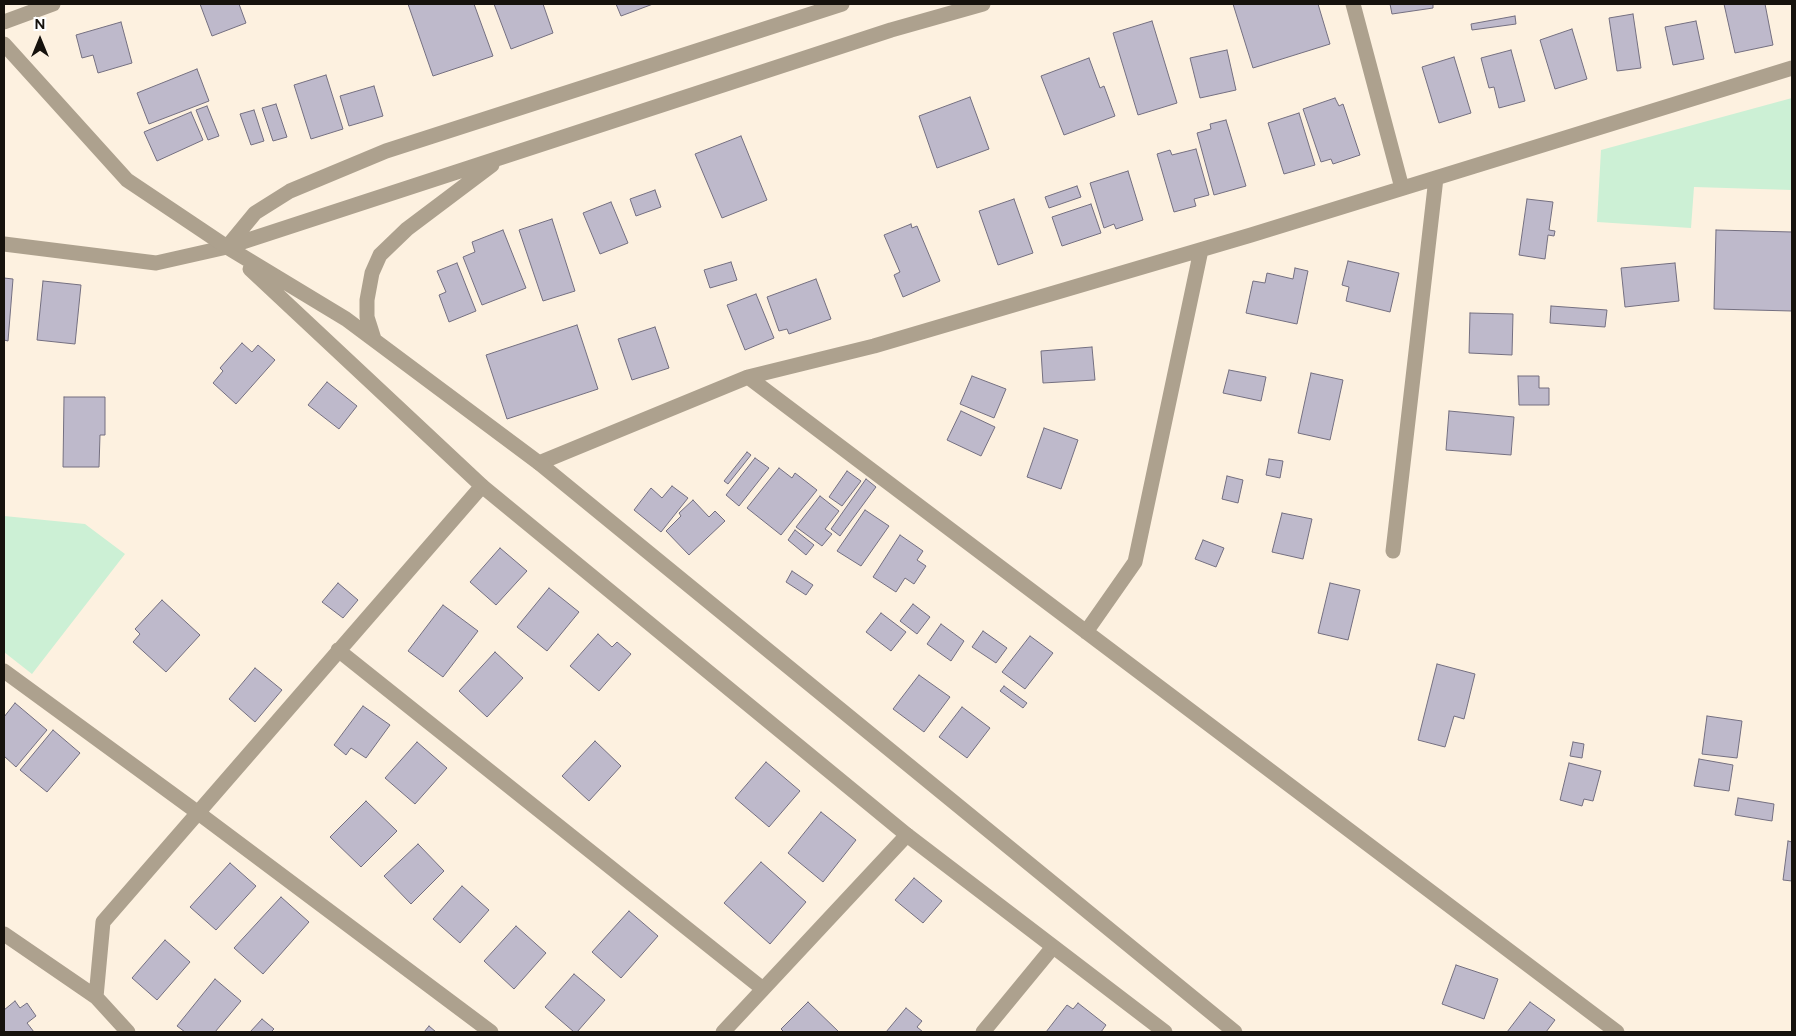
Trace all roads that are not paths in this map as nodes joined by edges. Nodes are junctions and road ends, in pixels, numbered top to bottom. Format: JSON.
{"nodes":[{"id":1,"x":53,"y":4,"type":"edge"},
{"id":2,"x":842,"y":4,"type":"edge"},
{"id":3,"x":982,"y":4,"type":"edge"},
{"id":4,"x":1353,"y":4,"type":"edge"},
{"id":5,"x":4,"y":22,"type":"edge"},
{"id":6,"x":4,"y":44,"type":"edge"},
{"id":7,"x":1792,"y":68,"type":"edge"},
{"id":8,"x":502,"y":157,"type":"junction"},
{"id":9,"x":1436,"y":178,"type":"junction"},
{"id":10,"x":1402,"y":188,"type":"junction"},
{"id":11,"x":4,"y":244,"type":"edge"},
{"id":12,"x":227,"y":247,"type":"junction"},
{"id":13,"x":1201,"y":250,"type":"junction"},
{"id":14,"x":374,"y":339,"type":"junction"},
{"id":15,"x":748,"y":378,"type":"junction"},
{"id":16,"x":539,"y":463,"type":"junction"},
{"id":17,"x":482,"y":486,"type":"junction"},
{"id":18,"x":1393,"y":550,"type":"dead end"},
{"id":19,"x":1086,"y":632,"type":"junction"},
{"id":20,"x":338,"y":650,"type":"junction"},
{"id":21,"x":4,"y":671,"type":"edge"},
{"id":22,"x":197,"y":812,"type":"junction"},
{"id":23,"x":907,"y":835,"type":"junction"},
{"id":24,"x":4,"y":934,"type":"edge"},
{"id":25,"x":1053,"y":947,"type":"junction"},
{"id":26,"x":763,"y":989,"type":"junction"},
{"id":27,"x":96,"y":997,"type":"junction"},
{"id":28,"x":128,"y":1032,"type":"edge"},
{"id":29,"x":491,"y":1032,"type":"edge"},
{"id":30,"x":723,"y":1032,"type":"edge"},
{"id":31,"x":983,"y":1032,"type":"edge"},
{"id":32,"x":1164,"y":1032,"type":"edge"},
{"id":33,"x":1235,"y":1032,"type":"edge"},
{"id":34,"x":1617,"y":1032,"type":"edge"}],
"edges":[{"from":1,"to":5,"type":"street"},
{"from":2,"to":12,"type":"street"},
{"from":3,"to":8,"type":"street"},
{"from":4,"to":10,"type":"street"},
{"from":6,"to":12,"type":"street"},
{"from":7,"to":9,"type":"street"},
{"from":8,"to":12,"type":"street"},
{"from":8,"to":14,"type":"street"},
{"from":9,"to":10,"type":"street"},
{"from":9,"to":18,"type":"street"},
{"from":10,"to":13,"type":"street"},
{"from":11,"to":12,"type":"street"},
{"from":12,"to":14,"type":"street"},
{"from":12,"to":17,"type":"street"},
{"from":13,"to":15,"type":"street"},
{"from":13,"to":19,"type":"street"},
{"from":14,"to":16,"type":"street"},
{"from":15,"to":16,"type":"street"},
{"from":15,"to":19,"type":"street"},
{"from":16,"to":33,"type":"street"},
{"from":17,"to":20,"type":"street"},
{"from":17,"to":23,"type":"street"},
{"from":19,"to":34,"type":"street"},
{"from":20,"to":22,"type":"street"},
{"from":20,"to":26,"type":"street"},
{"from":21,"to":22,"type":"street"},
{"from":22,"to":27,"type":"street"},
{"from":22,"to":29,"type":"street"},
{"from":23,"to":25,"type":"street"},
{"from":23,"to":26,"type":"street"},
{"from":24,"to":27,"type":"street"},
{"from":25,"to":31,"type":"street"},
{"from":25,"to":32,"type":"street"},
{"from":26,"to":30,"type":"street"},
{"from":27,"to":28,"type":"street"}]}
